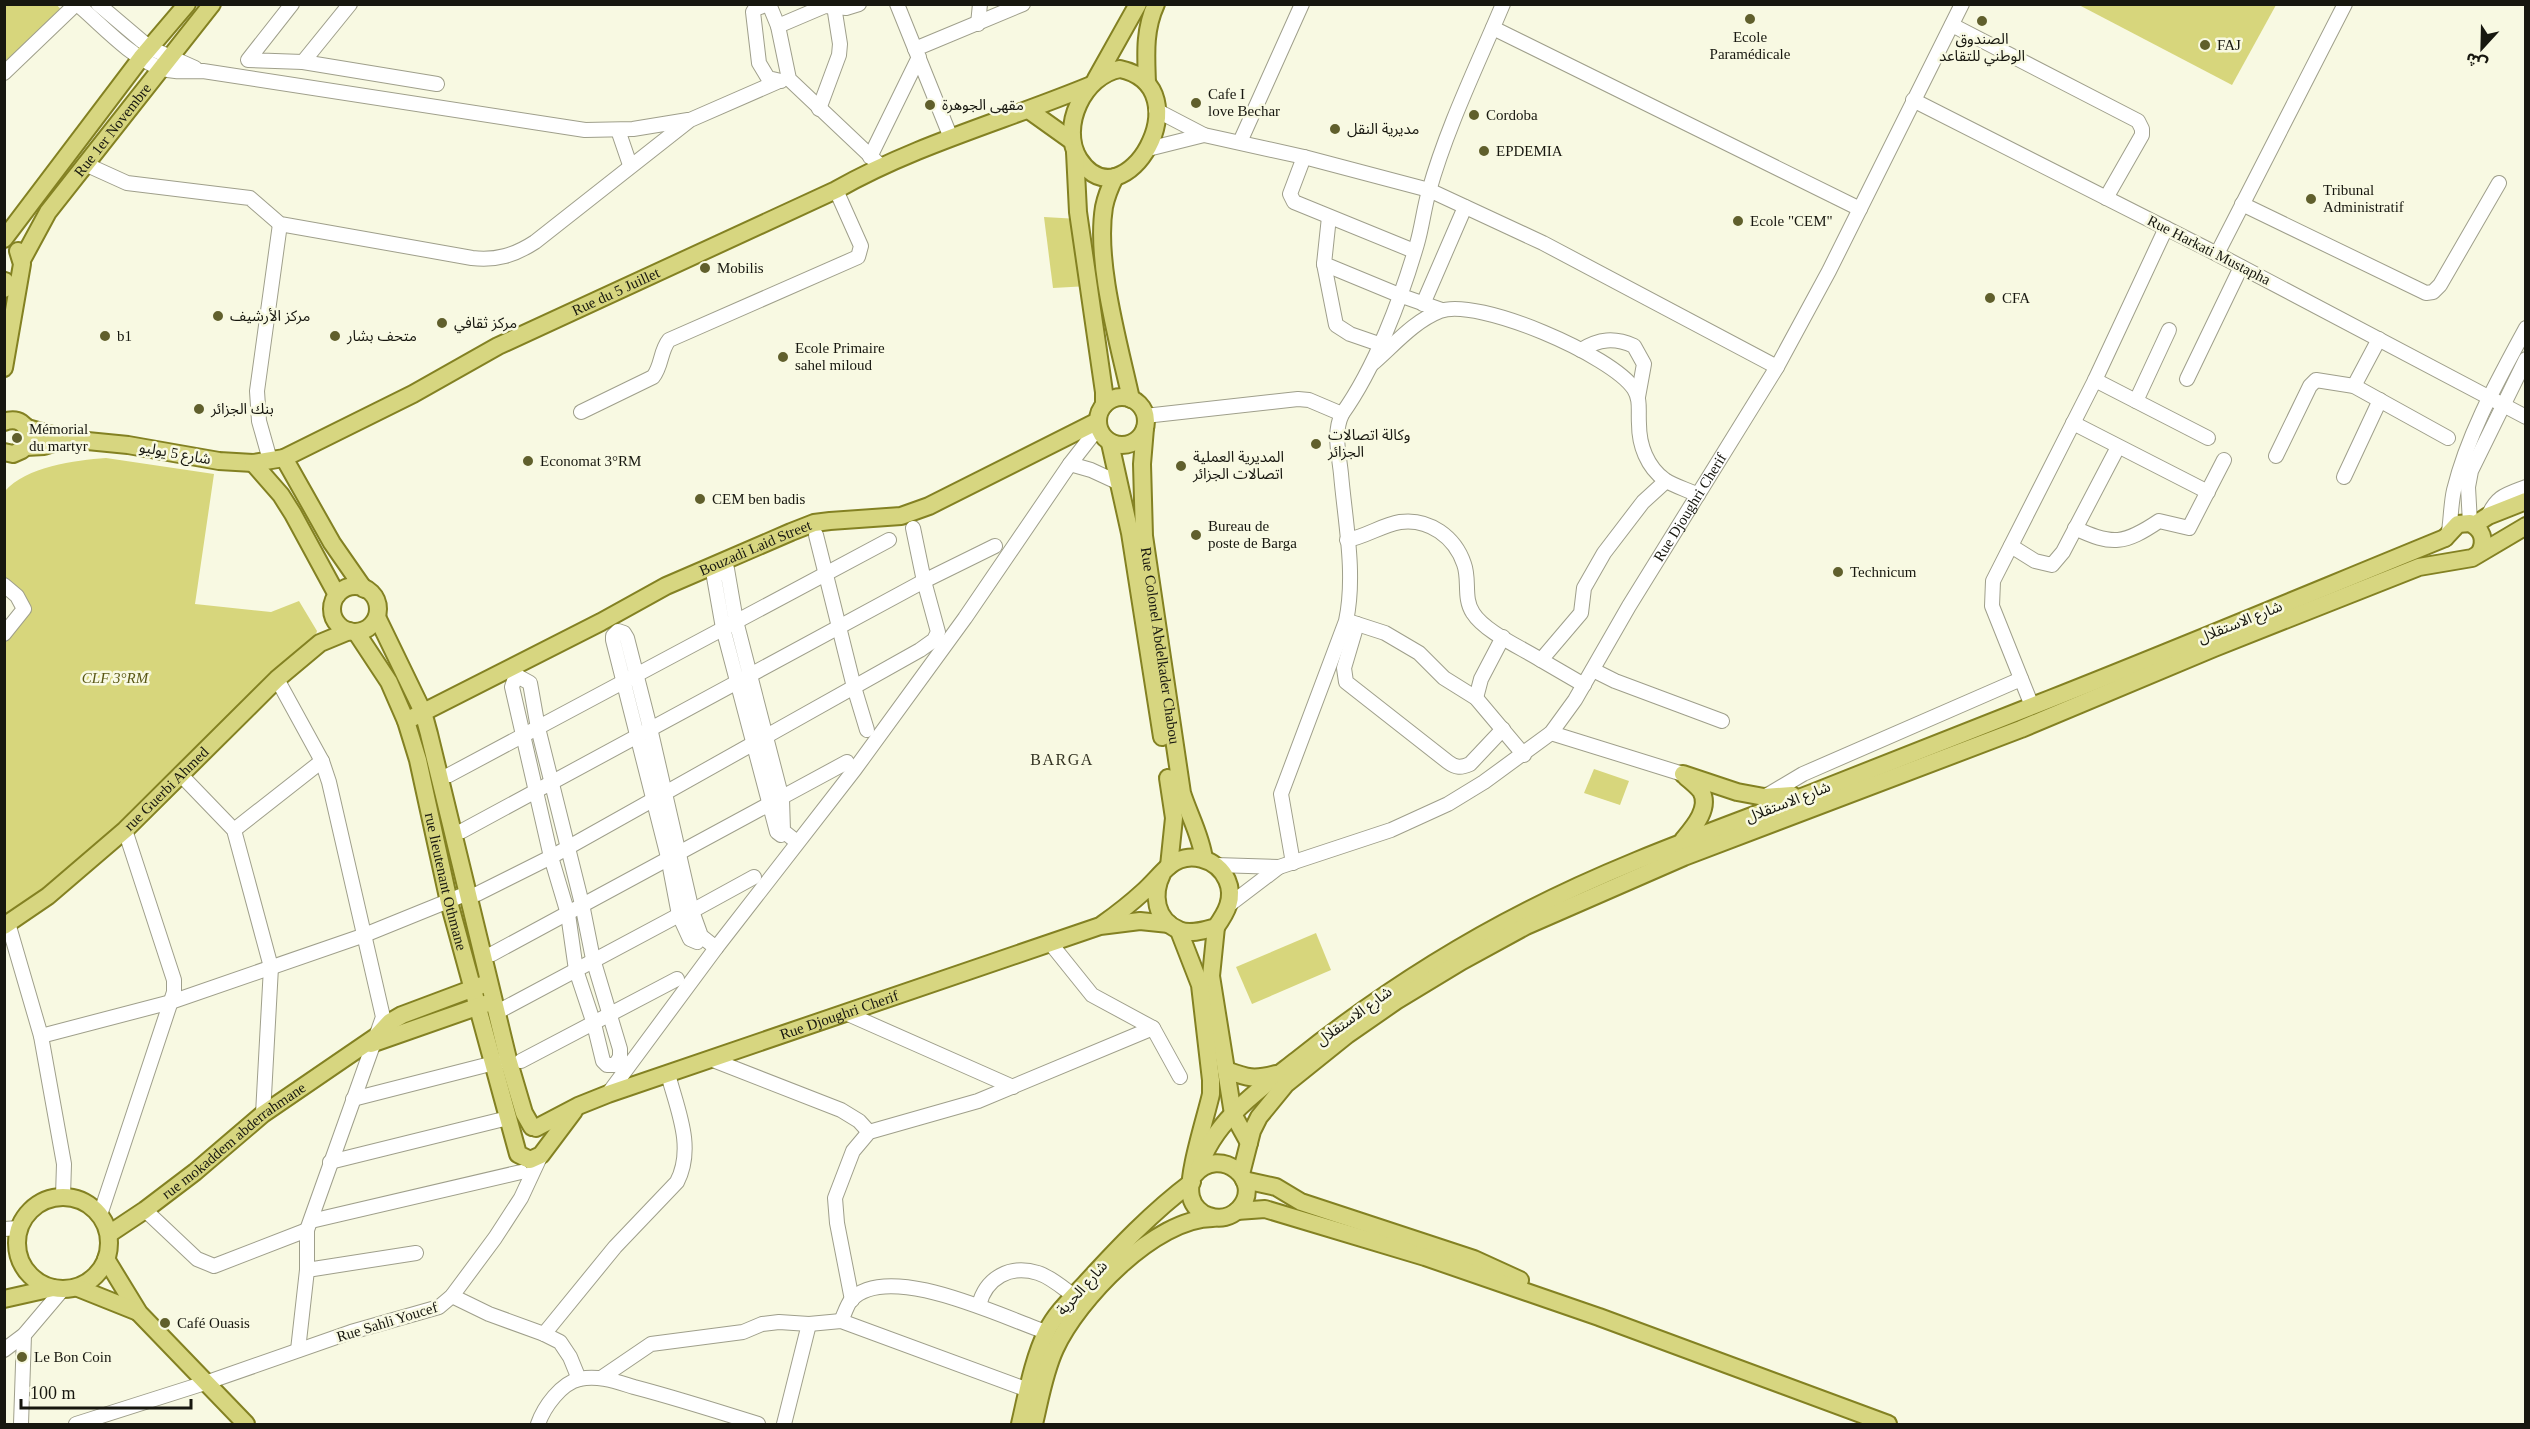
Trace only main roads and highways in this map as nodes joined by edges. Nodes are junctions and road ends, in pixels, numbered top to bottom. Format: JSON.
{"nodes":[{"id":1,"x":187,"y":4,"type":"edge"},
{"id":2,"x":212,"y":4,"type":"edge"},
{"id":3,"x":1138,"y":4,"type":"edge"},
{"id":4,"x":1156,"y":4,"type":"edge"},
{"id":5,"x":1092,"y":83,"type":"junction"},
{"id":6,"x":1147,"y":83,"type":"junction"},
{"id":7,"x":1030,"y":111,"type":"junction"},
{"id":8,"x":1073,"y":146,"type":"junction"},
{"id":9,"x":1115,"y":177,"type":"junction"},
{"id":10,"x":4,"y":238,"type":"edge"},
{"id":11,"x":4,"y":245,"type":"edge"},
{"id":12,"x":11,"y":277,"type":"edge"},
{"id":13,"x":4,"y":368,"type":"edge"},
{"id":14,"x":1131,"y":399,"type":"junction"},
{"id":15,"x":4,"y":404,"type":"edge"},
{"id":16,"x":1100,"y":418,"type":"junction"},
{"id":17,"x":8,"y":421,"type":"edge"},
{"id":18,"x":1145,"y":422,"type":"junction"},
{"id":19,"x":27,"y":429,"type":"junction"},
{"id":20,"x":67,"y":439,"type":"junction"},
{"id":21,"x":1110,"y":443,"type":"junction"},
{"id":22,"x":16,"y":451,"type":"edge"},
{"id":23,"x":277,"y":459,"type":"junction"},
{"id":24,"x":253,"y":463,"type":"junction"},
{"id":25,"x":4,"y":465,"type":"edge"},
{"id":26,"x":2526,"y":501,"type":"edge"},
{"id":27,"x":2477,"y":522,"type":"junction"},
{"id":28,"x":2526,"y":526,"type":"edge"},
{"id":29,"x":2447,"y":535,"type":"junction"},
{"id":30,"x":2480,"y":552,"type":"junction"},
{"id":31,"x":2462,"y":559,"type":"junction"},
{"id":32,"x":364,"y":589,"type":"junction"},
{"id":33,"x":338,"y":595,"type":"junction"},
{"id":34,"x":333,"y":616,"type":"junction"},
{"id":35,"x":376,"y":617,"type":"junction"},
{"id":36,"x":353,"y":632,"type":"junction"},
{"id":37,"x":320,"y":643,"type":"junction"},
{"id":38,"x":423,"y":712,"type":"junction"},
{"id":39,"x":406,"y":721,"type":"junction"},
{"id":40,"x":1811,"y":794,"type":"junction"},
{"id":41,"x":1680,"y":843,"type":"junction"},
{"id":42,"x":1210,"y":862,"type":"junction"},
{"id":43,"x":1165,"y":870,"type":"junction"},
{"id":44,"x":6,"y":925,"type":"edge"},
{"id":45,"x":1100,"y":926,"type":"junction"},
{"id":46,"x":1174,"y":927,"type":"junction"},
{"id":47,"x":1216,"y":927,"type":"junction"},
{"id":48,"x":489,"y":982,"type":"junction"},
{"id":49,"x":473,"y":988,"type":"junction"},
{"id":50,"x":491,"y":1005,"type":"junction"},
{"id":51,"x":370,"y":1042,"type":"junction"},
{"id":52,"x":508,"y":1061,"type":"junction"},
{"id":53,"x":1226,"y":1070,"type":"junction"},
{"id":54,"x":1280,"y":1073,"type":"junction"},
{"id":55,"x":578,"y":1106,"type":"junction"},
{"id":56,"x":1233,"y":1114,"type":"junction"},
{"id":57,"x":534,"y":1127,"type":"junction"},
{"id":58,"x":514,"y":1141,"type":"junction"},
{"id":59,"x":1249,"y":1143,"type":"junction"},
{"id":60,"x":544,"y":1151,"type":"junction"},
{"id":61,"x":1194,"y":1176,"type":"junction"},
{"id":62,"x":1242,"y":1177,"type":"junction"},
{"id":63,"x":1237,"y":1211,"type":"junction"},
{"id":64,"x":1213,"y":1218,"type":"junction"},
{"id":65,"x":12,"y":1228,"type":"edge"},
{"id":66,"x":109,"y":1234,"type":"junction"},
{"id":67,"x":106,"y":1259,"type":"junction"},
{"id":68,"x":21,"y":1264,"type":"junction"},
{"id":69,"x":65,"y":1288,"type":"junction"},
{"id":70,"x":6,"y":1299,"type":"edge"},
{"id":71,"x":139,"y":1313,"type":"junction"},
{"id":72,"x":1599,"y":1317,"type":"junction"},
{"id":73,"x":246,"y":1425,"type":"edge"},
{"id":74,"x":1020,"y":1425,"type":"edge"},
{"id":75,"x":1034,"y":1425,"type":"edge"},
{"id":76,"x":1888,"y":1425,"type":"edge"}],
"edges":[{"from":1,"to":10,"type":"main road","name":"Rue 1er Novembre"},
{"from":2,"to":12,"type":"main road","name":"Rue 1er Novembre"},
{"from":3,"to":5,"type":"main road"},
{"from":4,"to":6,"type":"main road"},
{"from":5,"to":6,"type":"main road"},
{"from":5,"to":7,"type":"main road"},
{"from":5,"to":8,"type":"main road"},
{"from":6,"to":9,"type":"main road"},
{"from":7,"to":8,"type":"main road"},
{"from":7,"to":23,"type":"main road","name":"Rue du 5 Juillet"},
{"from":8,"to":9,"type":"main road"},
{"from":8,"to":16,"type":"main road"},
{"from":9,"to":14,"type":"main road"},
{"from":11,"to":12,"type":"main road"},
{"from":12,"to":13,"type":"main road","name":"Rue 1er Novembre"},
{"from":14,"to":16,"type":"main road"},
{"from":14,"to":18,"type":"main road"},
{"from":15,"to":17,"type":"main road"},
{"from":16,"to":21,"type":"main road"},
{"from":16,"to":38,"type":"main road","name":"Bouzadi Laid Street"},
{"from":17,"to":19,"type":"main road","name":"شارع 5 يوليو"},
{"from":18,"to":21,"type":"main road"},
{"from":18,"to":42,"type":"main road","name":"Rue Colonel Abdelkader Chabou"},
{"from":19,"to":20,"type":"main road","name":"شارع 5 يوليو"},
{"from":19,"to":22,"type":"main road"},
{"from":20,"to":22,"type":"main road","name":"شارع 5 يوليو"},
{"from":20,"to":24,"type":"main road","name":"شارع 5 يوليو"},
{"from":21,"to":43,"type":"main road","name":"Rue Colonel Abdelkader Chabou"},
{"from":22,"to":25,"type":"main road"},
{"from":23,"to":24,"type":"main road","name":"شارع 5 يوليو"},
{"from":23,"to":32,"type":"main road"},
{"from":24,"to":33,"type":"main road"},
{"from":26,"to":27,"type":"main road"},
{"from":27,"to":29,"type":"main road"},
{"from":27,"to":30,"type":"main road"},
{"from":28,"to":30,"type":"main road"},
{"from":29,"to":31,"type":"main road"},
{"from":29,"to":40,"type":"main road","name":"شارع الاستقلال"},
{"from":30,"to":31,"type":"main road"},
{"from":31,"to":59,"type":"main road","name":"شارع الاستقلال"},
{"from":32,"to":33,"type":"main road"},
{"from":32,"to":35,"type":"main road"},
{"from":33,"to":34,"type":"main road"},
{"from":34,"to":36,"type":"main road"},
{"from":34,"to":37,"type":"main road"},
{"from":35,"to":36,"type":"main road"},
{"from":35,"to":38,"type":"main road","name":"rue lieutenant Othmane"},
{"from":36,"to":37,"type":"main road"},
{"from":36,"to":39,"type":"main road","name":"rue lieutenant Othmane"},
{"from":37,"to":44,"type":"main road","name":"rue Guerbi Ahmed"},
{"from":38,"to":39,"type":"main road","name":"Bouzadi Laid Street"},
{"from":38,"to":48,"type":"main road","name":"rue lieutenant Othmane"},
{"from":39,"to":49,"type":"main road","name":"rue lieutenant Othmane"},
{"from":40,"to":41,"type":"main road","name":"شارع الاستقلال"},
{"from":40,"to":41,"type":"main road"},
{"from":41,"to":54,"type":"main road","name":"شارع الاستقلال"},
{"from":42,"to":43,"type":"main road"},
{"from":42,"to":47,"type":"main road"},
{"from":43,"to":45,"type":"main road"},
{"from":43,"to":46,"type":"main road"},
{"from":45,"to":46,"type":"main road"},
{"from":45,"to":55,"type":"main road","name":"Rue Djoughri Cherif"},
{"from":46,"to":47,"type":"main road"},
{"from":46,"to":61,"type":"main road"},
{"from":47,"to":53,"type":"main road"},
{"from":48,"to":49,"type":"main road","name":"rue mokaddem abderrahmane"},
{"from":48,"to":50,"type":"main road","name":"rue lieutenant Othmane"},
{"from":49,"to":50,"type":"main road","name":"rue lieutenant Othmane"},
{"from":49,"to":51,"type":"main road","name":"rue mokaddem abderrahmane"},
{"from":50,"to":51,"type":"main road","name":"rue mokaddem abderrahmane"},
{"from":50,"to":52,"type":"main road","name":"rue lieutenant Othmane"},
{"from":51,"to":66,"type":"main road","name":"rue mokaddem abderrahmane"},
{"from":52,"to":57,"type":"main road","name":"rue lieutenant Othmane"},
{"from":52,"to":58,"type":"main road","name":"rue lieutenant Othmane"},
{"from":53,"to":54,"type":"main road"},
{"from":53,"to":56,"type":"main road"},
{"from":54,"to":56,"type":"main road","name":"شارع الاستقلال"},
{"from":55,"to":57,"type":"main road","name":"Rue Djoughri Cherif"},
{"from":55,"to":60,"type":"main road"},
{"from":56,"to":59,"type":"main road"},
{"from":56,"to":61,"type":"main road","name":"شارع الاستقلال"},
{"from":57,"to":58,"type":"main road"},
{"from":57,"to":60,"type":"main road"},
{"from":58,"to":60,"type":"main road"},
{"from":59,"to":62,"type":"main road","name":"شارع الاستقلال"},
{"from":61,"to":62,"type":"main road"},
{"from":61,"to":64,"type":"main road"},
{"from":61,"to":74,"type":"main road","name":"شارع الحرية"},
{"from":62,"to":63,"type":"main road"},
{"from":62,"to":72,"type":"main road"},
{"from":63,"to":64,"type":"main road"},
{"from":63,"to":72,"type":"main road"},
{"from":64,"to":75,"type":"main road","name":"شارع الحرية"},
{"from":65,"to":66,"type":"main road"},
{"from":65,"to":68,"type":"main road"},
{"from":66,"to":67,"type":"main road"},
{"from":67,"to":69,"type":"main road"},
{"from":67,"to":71,"type":"main road"},
{"from":68,"to":69,"type":"main road"},
{"from":68,"to":70,"type":"main road"},
{"from":69,"to":70,"type":"main road"},
{"from":69,"to":71,"type":"main road"},
{"from":71,"to":73,"type":"main road"},
{"from":72,"to":76,"type":"main road"}]}
